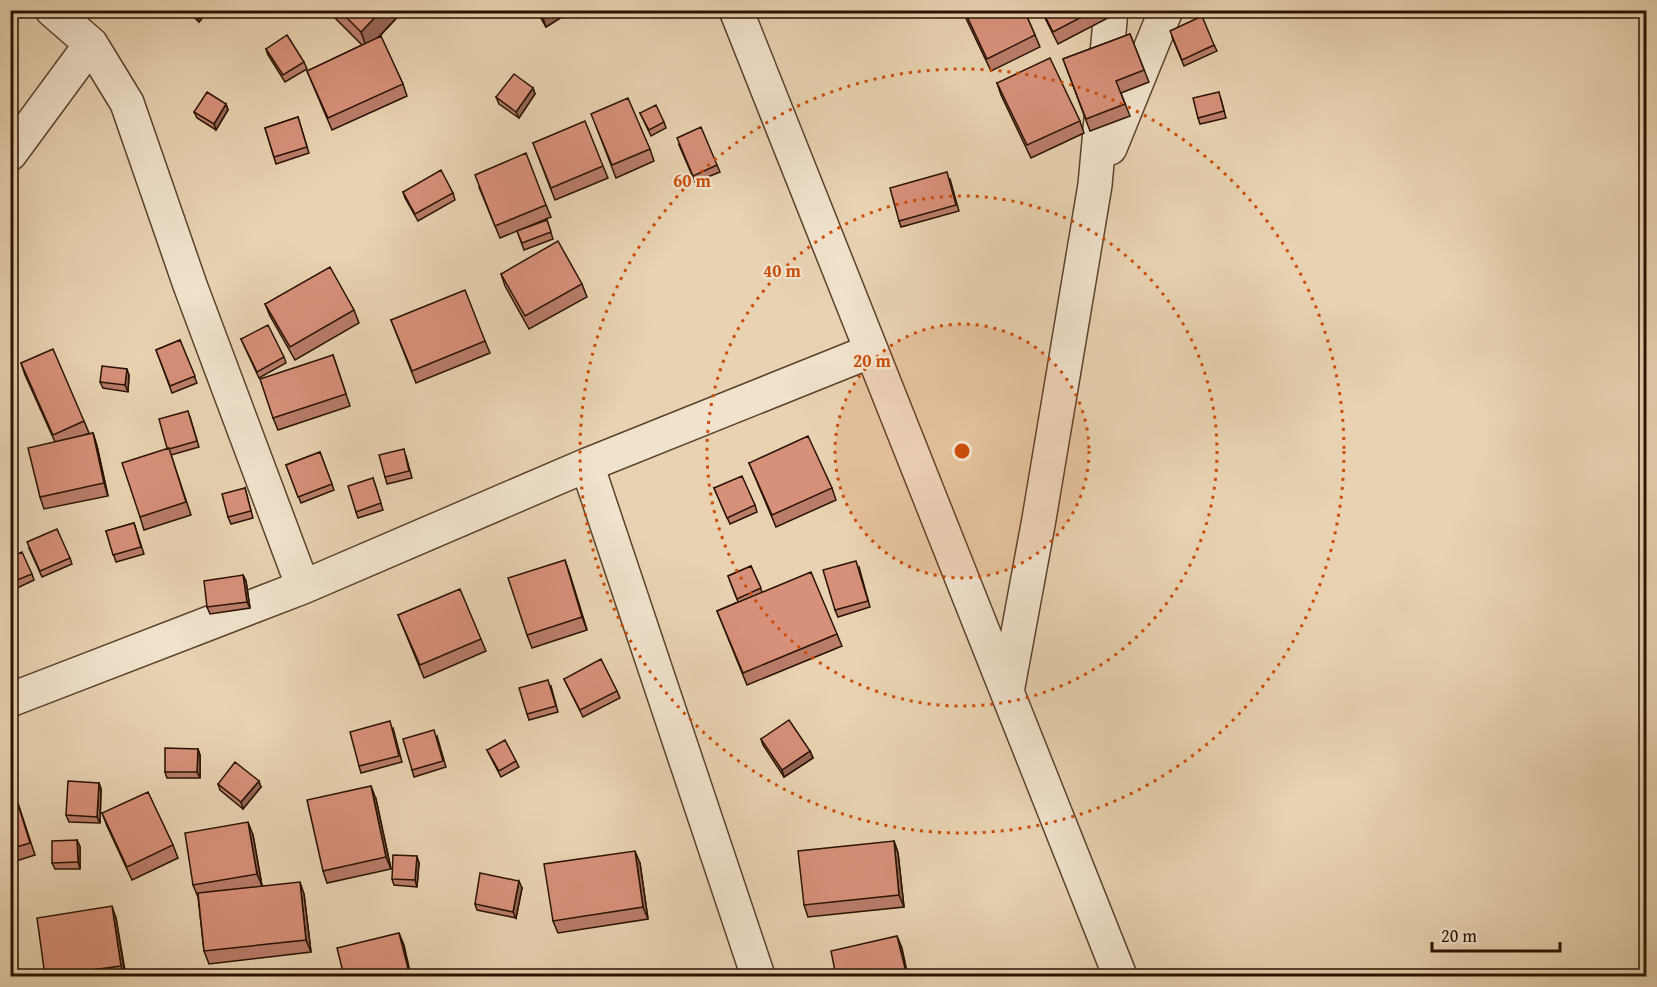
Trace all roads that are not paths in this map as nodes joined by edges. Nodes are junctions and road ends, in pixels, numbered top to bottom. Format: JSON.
{"nodes":[{"id":1,"x":52,"y":10,"type":"edge"},
{"id":2,"x":736,"y":10,"type":"edge"},
{"id":3,"x":1110,"y":10,"type":"edge"},
{"id":4,"x":1166,"y":10,"type":"edge"},
{"id":5,"x":91,"y":44,"type":"junction"},
{"id":6,"x":10,"y":154,"type":"edge"},
{"id":7,"x":1095,"y":185,"type":"junction"},
{"id":8,"x":871,"y":351,"type":"junction"},
{"id":9,"x":587,"y":465,"type":"junction"},
{"id":10,"x":303,"y":587,"type":"junction"},
{"id":11,"x":1006,"y":692,"type":"junction"},
{"id":12,"x":10,"y":700,"type":"edge"},
{"id":13,"x":758,"y":976,"type":"edge"},
{"id":14,"x":1120,"y":976,"type":"edge"}],
"edges":[{"from":1,"to":5,"type":"street"},
{"from":2,"to":8,"type":"street"},
{"from":3,"to":7,"type":"street"},
{"from":4,"to":7,"type":"street"},
{"from":5,"to":6,"type":"street"},
{"from":5,"to":10,"type":"street"},
{"from":7,"to":11,"type":"street"},
{"from":8,"to":9,"type":"street"},
{"from":8,"to":11,"type":"street"},
{"from":9,"to":10,"type":"street"},
{"from":9,"to":13,"type":"street"},
{"from":10,"to":12,"type":"street"},
{"from":11,"to":14,"type":"street"}]}
